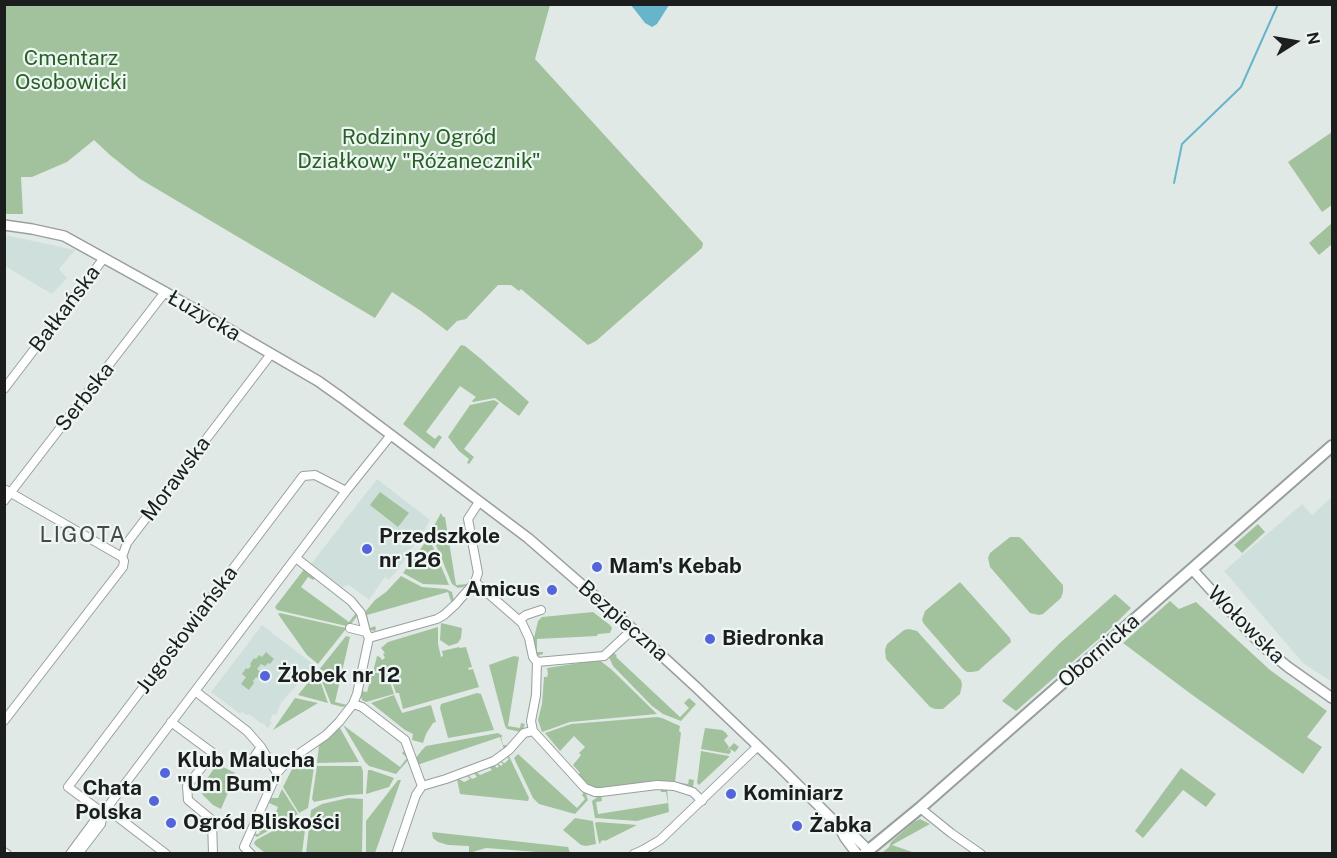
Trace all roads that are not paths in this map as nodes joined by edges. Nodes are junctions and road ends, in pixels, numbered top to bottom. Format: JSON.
{"nodes":[{"id":1,"x":4,"y":225,"type":"edge"},
{"id":2,"x":104,"y":258,"type":"junction"},
{"id":3,"x":165,"y":292,"type":"junction"},
{"id":4,"x":271,"y":354,"type":"junction"},
{"id":5,"x":4,"y":389,"type":"edge"},
{"id":6,"x":391,"y":435,"type":"junction"},
{"id":7,"x":1332,"y":446,"type":"edge"},
{"id":8,"x":8,"y":491,"type":"edge"},
{"id":9,"x":346,"y":491,"type":"junction"},
{"id":10,"x":4,"y":501,"type":"edge"},
{"id":11,"x":479,"y":502,"type":"junction"},
{"id":12,"x":122,"y":556,"type":"junction"},
{"id":13,"x":296,"y":558,"type":"junction"},
{"id":14,"x":1192,"y":569,"type":"junction"},
{"id":15,"x":474,"y":582,"type":"junction"},
{"id":16,"x":541,"y":610,"type":"dead end"},
{"id":17,"x":519,"y":620,"type":"junction"},
{"id":18,"x":350,"y":628,"type":"dead end"},
{"id":19,"x":633,"y":629,"type":"junction"},
{"id":20,"x":367,"y":635,"type":"junction"},
{"id":21,"x":537,"y":662,"type":"junction"},
{"id":22,"x":195,"y":691,"type":"junction"},
{"id":23,"x":1332,"y":698,"type":"edge"},
{"id":24,"x":353,"y":704,"type":"junction"},
{"id":25,"x":4,"y":721,"type":"edge"},
{"id":26,"x":171,"y":722,"type":"junction"},
{"id":27,"x":532,"y":731,"type":"junction"},
{"id":28,"x":758,"y":746,"type":"junction"},
{"id":29,"x":261,"y":747,"type":"junction"},
{"id":30,"x":270,"y":762,"type":"junction"},
{"id":31,"x":277,"y":773,"type":"junction"},
{"id":32,"x":422,"y":786,"type":"junction"},
{"id":33,"x":702,"y":801,"type":"junction"},
{"id":34,"x":920,"y":808,"type":"junction"},
{"id":35,"x":105,"y":811,"type":"junction"},
{"id":36,"x":838,"y":825,"type":"junction"},
{"id":37,"x":243,"y":847,"type":"junction"},
{"id":38,"x":75,"y":852,"type":"edge"},
{"id":39,"x":866,"y":852,"type":"edge"},
{"id":40,"x":166,"y":854,"type":"edge"},
{"id":41,"x":213,"y":854,"type":"edge"},
{"id":42,"x":235,"y":854,"type":"edge"},
{"id":43,"x":251,"y":854,"type":"edge"},
{"id":44,"x":396,"y":854,"type":"edge"},
{"id":45,"x":634,"y":854,"type":"edge"},
{"id":46,"x":857,"y":854,"type":"edge"},
{"id":47,"x":981,"y":854,"type":"edge"}],
"edges":[{"from":1,"to":2,"type":"street","name":"Łużycka"},
{"from":2,"to":3,"type":"street","name":"Łużycka"},
{"from":2,"to":5,"type":"street","name":"Bałkańska"},
{"from":3,"to":4,"type":"street","name":"Łużycka"},
{"from":3,"to":8,"type":"street","name":"Serbska"},
{"from":4,"to":6,"type":"street","name":"Łużycka"},
{"from":4,"to":12,"type":"street","name":"Morawska"},
{"from":6,"to":9,"type":"street","name":"Jugosłowiańska"},
{"from":6,"to":11,"type":"street","name":"Bezpieczna"},
{"from":7,"to":14,"type":"main road","name":"Obornicka"},
{"from":8,"to":10,"type":"street","name":"Serbska"},
{"from":8,"to":12,"type":"street"},
{"from":9,"to":13,"type":"street","name":"Jugosłowiańska"},
{"from":9,"to":35,"type":"street","name":"Jugosłowiańska"},
{"from":11,"to":15,"type":"street"},
{"from":11,"to":19,"type":"street","name":"Bezpieczna"},
{"from":12,"to":25,"type":"street","name":"Morawska"},
{"from":13,"to":20,"type":"street"},
{"from":13,"to":22,"type":"street","name":"Jugosłowiańska"},
{"from":14,"to":23,"type":"street","name":"Wołowska"},
{"from":14,"to":34,"type":"main road","name":"Obornicka"},
{"from":15,"to":17,"type":"street"},
{"from":15,"to":20,"type":"street"},
{"from":16,"to":17,"type":"street"},
{"from":17,"to":21,"type":"street"},
{"from":18,"to":20,"type":"street"},
{"from":19,"to":21,"type":"street"},
{"from":19,"to":28,"type":"street","name":"Bezpieczna"},
{"from":20,"to":24,"type":"street"},
{"from":21,"to":27,"type":"street"},
{"from":22,"to":26,"type":"street","name":"Jugosłowiańska"},
{"from":22,"to":29,"type":"street"},
{"from":24,"to":31,"type":"street"},
{"from":24,"to":32,"type":"street"},
{"from":26,"to":35,"type":"street","name":"Jugosłowiańska"},
{"from":26,"to":41,"type":"street"},
{"from":27,"to":32,"type":"street"},
{"from":27,"to":33,"type":"street"},
{"from":28,"to":33,"type":"street"},
{"from":28,"to":36,"type":"street","name":"Bezpieczna"},
{"from":29,"to":30,"type":"street"},
{"from":29,"to":30,"type":"street"},
{"from":30,"to":31,"type":"street"},
{"from":31,"to":37,"type":"street"},
{"from":32,"to":44,"type":"street"},
{"from":33,"to":45,"type":"street"},
{"from":34,"to":39,"type":"main road","name":"Obornicka"},
{"from":34,"to":47,"type":"street"},
{"from":35,"to":38,"type":"street","name":"Jugosłowiańska"},
{"from":35,"to":40,"type":"street"},
{"from":36,"to":39,"type":"street","name":"Bezpieczna"},
{"from":36,"to":46,"type":"street","name":"Bezpieczna"},
{"from":37,"to":42,"type":"street"},
{"from":37,"to":43,"type":"street"}]}
